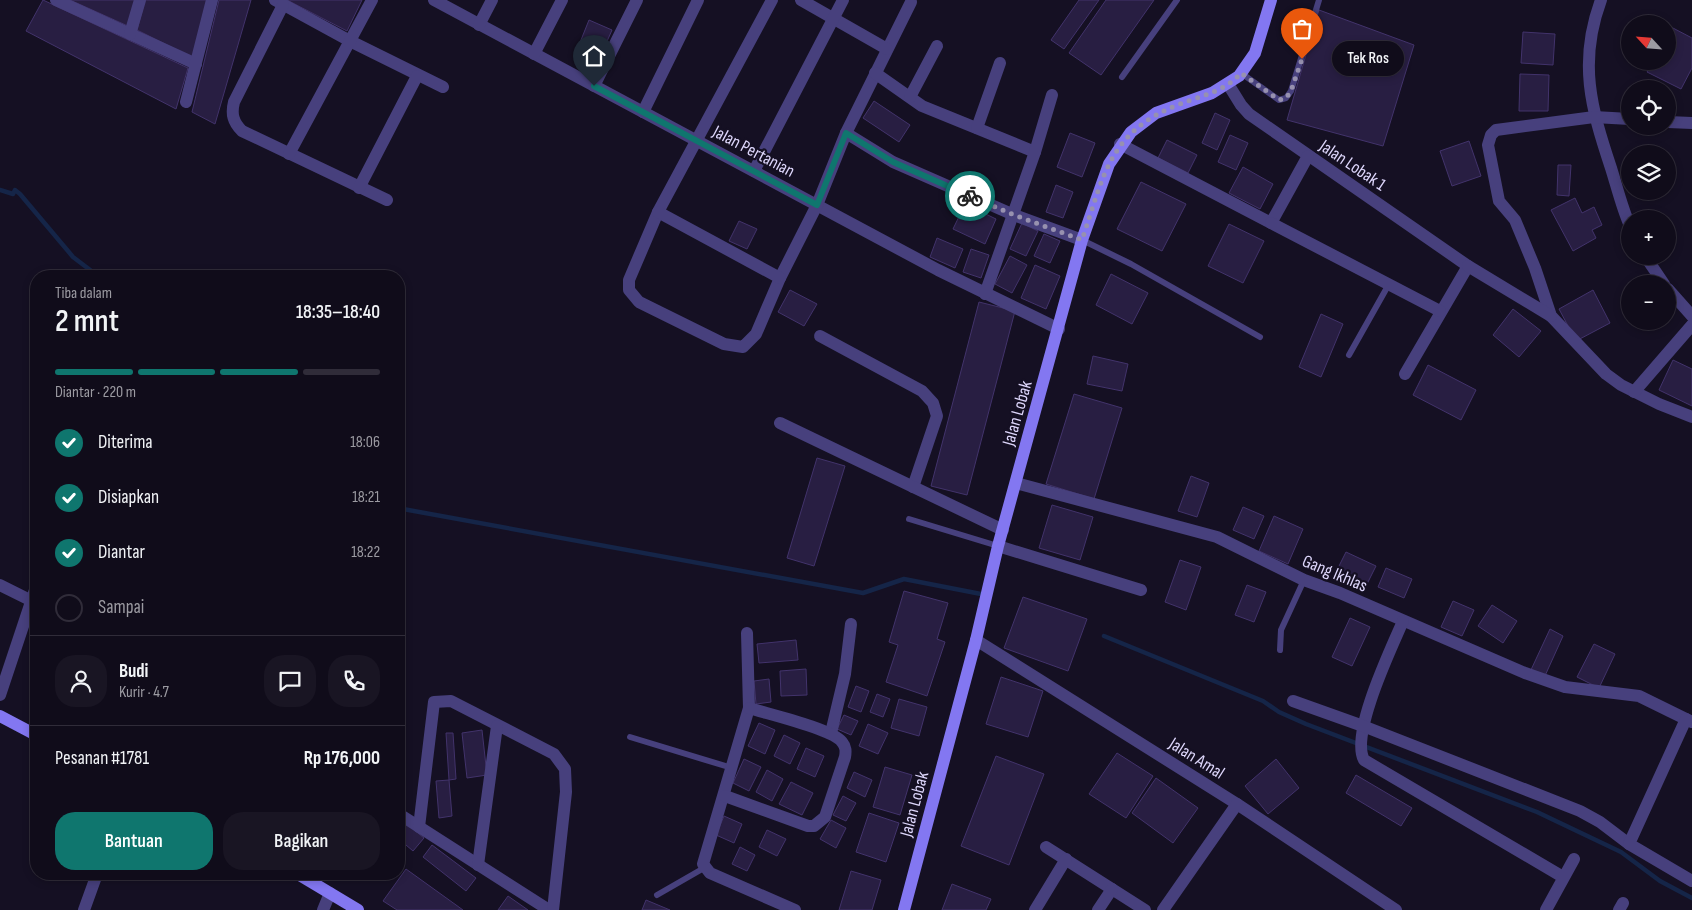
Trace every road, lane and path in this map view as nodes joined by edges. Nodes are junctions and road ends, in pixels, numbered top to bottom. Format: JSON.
{"nodes":[{"id":1,"x":56,"y":0,"type":"edge"},
{"id":2,"x":140,"y":0,"type":"edge"},
{"id":3,"x":212,"y":0,"type":"edge"},
{"id":4,"x":372,"y":0,"type":"edge"},
{"id":5,"x":434,"y":0,"type":"edge"},
{"id":6,"x":492,"y":0,"type":"edge"},
{"id":7,"x":562,"y":0,"type":"edge"},
{"id":8,"x":637,"y":0,"type":"edge"},
{"id":9,"x":698,"y":0,"type":"edge"},
{"id":10,"x":772,"y":0,"type":"edge"},
{"id":11,"x":801,"y":0,"type":"edge"},
{"id":12,"x":843,"y":0,"type":"edge"},
{"id":13,"x":1177,"y":0,"type":"edge"},
{"id":14,"x":1271,"y":0,"type":"edge"},
{"id":15,"x":1319,"y":0,"type":"edge"},
{"id":16,"x":1601,"y":0,"type":"edge"},
{"id":17,"x":279,"y":2,"type":"edge"},
{"id":18,"x":911,"y":2,"type":"dead end"},
{"id":19,"x":834,"y":18,"type":"junction"},
{"id":20,"x":479,"y":25,"type":"junction"},
{"id":21,"x":130,"y":34,"type":"junction"},
{"id":22,"x":350,"y":41,"type":"junction"},
{"id":23,"x":937,"y":46,"type":"dead end"},
{"id":24,"x":888,"y":49,"type":"junction"},
{"id":25,"x":534,"y":54,"type":"junction"},
{"id":26,"x":1000,"y":63,"type":"dead end"},
{"id":27,"x":196,"y":64,"type":"junction"},
{"id":28,"x":875,"y":73,"type":"junction"},
{"id":29,"x":1241,"y":73,"type":"junction"},
{"id":30,"x":418,"y":76,"type":"junction"},
{"id":31,"x":1122,"y":77,"type":"dead end"},
{"id":32,"x":1228,"y":84,"type":"junction"},
{"id":33,"x":594,"y":86,"type":"junction"},
{"id":34,"x":443,"y":87,"type":"dead end"},
{"id":35,"x":1052,"y":95,"type":"dead end"},
{"id":36,"x":910,"y":97,"type":"junction"},
{"id":37,"x":186,"y":102,"type":"dead end"},
{"id":38,"x":643,"y":112,"type":"junction"},
{"id":39,"x":1594,"y":117,"type":"junction"},
{"id":40,"x":1621,"y":119,"type":"edge"},
{"id":41,"x":1676,"y":122,"type":"edge"},
{"id":42,"x":1692,"y":123,"type":"edge"},
{"id":43,"x":977,"y":128,"type":"junction"},
{"id":44,"x":846,"y":133,"type":"junction"},
{"id":45,"x":698,"y":141,"type":"junction"},
{"id":46,"x":1120,"y":144,"type":"junction"},
{"id":47,"x":1035,"y":152,"type":"junction"},
{"id":48,"x":288,"y":154,"type":"junction"},
{"id":49,"x":1308,"y":156,"type":"junction"},
{"id":50,"x":754,"y":171,"type":"junction"},
{"id":51,"x":359,"y":188,"type":"junction"},
{"id":52,"x":387,"y":200,"type":"dead end"},
{"id":53,"x":817,"y":205,"type":"junction"},
{"id":54,"x":1625,"y":210,"type":"edge"},
{"id":55,"x":658,"y":212,"type":"junction"},
{"id":56,"x":1014,"y":215,"type":"junction"},
{"id":57,"x":1271,"y":223,"type":"junction"},
{"id":58,"x":1082,"y":240,"type":"junction"},
{"id":59,"x":1468,"y":266,"type":"junction"},
{"id":60,"x":780,"y":278,"type":"junction"},
{"id":61,"x":1389,"y":284,"type":"junction"},
{"id":62,"x":985,"y":294,"type":"junction"},
{"id":63,"x":1676,"y":298,"type":"edge"},
{"id":64,"x":1440,"y":310,"type":"junction"},
{"id":65,"x":1551,"y":316,"type":"junction"},
{"id":66,"x":1692,"y":316,"type":"edge"},
{"id":67,"x":1692,"y":325,"type":"edge"},
{"id":68,"x":1058,"y":329,"type":"junction"},
{"id":69,"x":820,"y":336,"type":"dead end"},
{"id":70,"x":1260,"y":337,"type":"dead end"},
{"id":71,"x":1349,"y":355,"type":"dead end"},
{"id":72,"x":1405,"y":374,"type":"dead end"},
{"id":73,"x":1634,"y":392,"type":"junction"},
{"id":74,"x":1692,"y":417,"type":"edge"},
{"id":75,"x":780,"y":423,"type":"dead end"},
{"id":76,"x":1016,"y":483,"type":"junction"},
{"id":77,"x":913,"y":487,"type":"junction"},
{"id":78,"x":909,"y":519,"type":"dead end"},
{"id":79,"x":1003,"y":530,"type":"junction"},
{"id":80,"x":998,"y":546,"type":"junction"},
{"id":81,"x":1304,"y":580,"type":"junction"},
{"id":82,"x":0,"y":585,"type":"edge"},
{"id":83,"x":1141,"y":590,"type":"dead end"},
{"id":84,"x":30,"y":600,"type":"edge"},
{"id":85,"x":30,"y":607,"type":"edge"},
{"id":86,"x":1403,"y":621,"type":"junction"},
{"id":87,"x":851,"y":624,"type":"dead end"},
{"id":88,"x":747,"y":634,"type":"dead end"},
{"id":89,"x":976,"y":640,"type":"junction"},
{"id":90,"x":1280,"y":650,"type":"dead end"},
{"id":91,"x":0,"y":695,"type":"edge"},
{"id":92,"x":1293,"y":701,"type":"dead end"},
{"id":93,"x":750,"y":708,"type":"junction"},
{"id":94,"x":0,"y":716,"type":"edge"},
{"id":95,"x":1689,"y":720,"type":"edge"},
{"id":96,"x":497,"y":726,"type":"junction"},
{"id":97,"x":1363,"y":727,"type":"junction"},
{"id":98,"x":30,"y":731,"type":"edge"},
{"id":99,"x":831,"y":733,"type":"junction"},
{"id":100,"x":630,"y":737,"type":"dead end"},
{"id":101,"x":733,"y":768,"type":"junction"},
{"id":102,"x":725,"y":796,"type":"junction"},
{"id":103,"x":1237,"y":804,"type":"junction"},
{"id":104,"x":405,"y":818,"type":"edge"},
{"id":105,"x":419,"y":827,"type":"junction"},
{"id":106,"x":1629,"y":844,"type":"junction"},
{"id":107,"x":1046,"y":847,"type":"dead end"},
{"id":108,"x":1066,"y":859,"type":"junction"},
{"id":109,"x":1574,"y":859,"type":"dead end"},
{"id":110,"x":478,"y":865,"type":"junction"},
{"id":111,"x":704,"y":868,"type":"junction"},
{"id":112,"x":1563,"y":877,"type":"junction"},
{"id":113,"x":95,"y":880,"type":"edge"},
{"id":114,"x":308,"y":880,"type":"edge"},
{"id":115,"x":1692,"y":881,"type":"edge"},
{"id":116,"x":1112,"y":889,"type":"junction"},
{"id":117,"x":330,"y":893,"type":"junction"},
{"id":118,"x":657,"y":895,"type":"dead end"},
{"id":119,"x":84,"y":910,"type":"edge"},
{"id":120,"x":323,"y":910,"type":"edge"},
{"id":121,"x":358,"y":910,"type":"edge"},
{"id":122,"x":549,"y":910,"type":"edge"},
{"id":123,"x":553,"y":910,"type":"edge"},
{"id":124,"x":795,"y":910,"type":"edge"},
{"id":125,"x":904,"y":910,"type":"edge"},
{"id":126,"x":1035,"y":910,"type":"edge"},
{"id":127,"x":1098,"y":910,"type":"edge"},
{"id":128,"x":1145,"y":910,"type":"edge"},
{"id":129,"x":1163,"y":910,"type":"edge"},
{"id":130,"x":1396,"y":910,"type":"edge"},
{"id":131,"x":1546,"y":910,"type":"edge"}],
"edges":[{"from":1,"to":21,"type":"street"},
{"from":2,"to":21,"type":"street"},
{"from":3,"to":27,"type":"street"},
{"from":4,"to":22,"type":"street"},
{"from":5,"to":20,"type":"street","name":"Jalan Pertanian"},
{"from":6,"to":20,"type":"street"},
{"from":7,"to":25,"type":"street"},
{"from":8,"to":33,"type":"street"},
{"from":9,"to":38,"type":"street"},
{"from":10,"to":45,"type":"street"},
{"from":11,"to":19,"type":"street"},
{"from":12,"to":19,"type":"street"},
{"from":13,"to":31,"type":"lane"},
{"from":14,"to":29,"type":"main road","name":"Jalan Lobak"},
{"from":15,"to":29,"type":"lane"},
{"from":16,"to":39,"type":"street"},
{"from":17,"to":22,"type":"street"},
{"from":17,"to":48,"type":"street"},
{"from":18,"to":24,"type":"street"},
{"from":19,"to":24,"type":"street"},
{"from":19,"to":50,"type":"street"},
{"from":20,"to":25,"type":"street","name":"Jalan Pertanian"},
{"from":21,"to":27,"type":"street"},
{"from":22,"to":30,"type":"street"},
{"from":22,"to":48,"type":"street"},
{"from":23,"to":36,"type":"street"},
{"from":24,"to":28,"type":"street"},
{"from":25,"to":33,"type":"street","name":"Jalan Pertanian"},
{"from":26,"to":43,"type":"street"},
{"from":27,"to":37,"type":"street"},
{"from":28,"to":36,"type":"street"},
{"from":28,"to":44,"type":"street"},
{"from":29,"to":32,"type":"main road","name":"Jalan Lobak"},
{"from":30,"to":34,"type":"street"},
{"from":30,"to":51,"type":"street"},
{"from":32,"to":46,"type":"main road","name":"Jalan Lobak"},
{"from":32,"to":49,"type":"street","name":"Jalan Lobak 1"},
{"from":33,"to":38,"type":"street","name":"Jalan Pertanian"},
{"from":35,"to":47,"type":"street"},
{"from":36,"to":43,"type":"street"},
{"from":38,"to":45,"type":"street","name":"Jalan Pertanian"},
{"from":39,"to":40,"type":"street"},
{"from":39,"to":54,"type":"street"},
{"from":39,"to":65,"type":"street"},
{"from":41,"to":42,"type":"street"},
{"from":43,"to":47,"type":"street"},
{"from":44,"to":53,"type":"street"},
{"from":44,"to":56,"type":"street"},
{"from":45,"to":50,"type":"street","name":"Jalan Pertanian"},
{"from":45,"to":55,"type":"street"},
{"from":46,"to":57,"type":"street"},
{"from":46,"to":58,"type":"main road","name":"Jalan Lobak"},
{"from":47,"to":56,"type":"street"},
{"from":48,"to":51,"type":"street"},
{"from":49,"to":57,"type":"street"},
{"from":49,"to":59,"type":"street","name":"Jalan Lobak 1"},
{"from":50,"to":53,"type":"street","name":"Jalan Pertanian"},
{"from":51,"to":52,"type":"street"},
{"from":53,"to":60,"type":"street"},
{"from":53,"to":62,"type":"street","name":"Jalan Pertanian"},
{"from":55,"to":60,"type":"street"},
{"from":55,"to":60,"type":"street"},
{"from":56,"to":58,"type":"street"},
{"from":56,"to":62,"type":"street"},
{"from":57,"to":61,"type":"street"},
{"from":58,"to":68,"type":"main road","name":"Jalan Lobak"},
{"from":58,"to":70,"type":"lane"},
{"from":59,"to":64,"type":"street"},
{"from":59,"to":65,"type":"street","name":"Jalan Lobak 1"},
{"from":61,"to":64,"type":"street"},
{"from":61,"to":71,"type":"lane"},
{"from":62,"to":68,"type":"street","name":"Jalan Pertanian"},
{"from":63,"to":66,"type":"street"},
{"from":64,"to":72,"type":"street"},
{"from":65,"to":73,"type":"street"},
{"from":67,"to":73,"type":"street"},
{"from":68,"to":76,"type":"main road","name":"Jalan Lobak"},
{"from":69,"to":77,"type":"street"},
{"from":73,"to":74,"type":"street"},
{"from":75,"to":77,"type":"street"},
{"from":76,"to":79,"type":"main road","name":"Jalan Lobak"},
{"from":76,"to":81,"type":"street","name":"Gang Ikhlas"},
{"from":77,"to":79,"type":"street"},
{"from":78,"to":80,"type":"lane"},
{"from":79,"to":80,"type":"main road","name":"Jalan Lobak"},
{"from":80,"to":83,"type":"street"},
{"from":80,"to":89,"type":"main road","name":"Jalan Lobak"},
{"from":81,"to":86,"type":"street","name":"Gang Ikhlas"},
{"from":81,"to":90,"type":"lane"},
{"from":82,"to":84,"type":"street"},
{"from":85,"to":91,"type":"street"},
{"from":86,"to":95,"type":"street","name":"Gang Ikhlas"},
{"from":86,"to":97,"type":"street"},
{"from":87,"to":99,"type":"street"},
{"from":88,"to":93,"type":"street"},
{"from":89,"to":103,"type":"street","name":"Jalan Amal"},
{"from":89,"to":125,"type":"main road","name":"Jalan Lobak"},
{"from":92,"to":97,"type":"street"},
{"from":93,"to":99,"type":"street"},
{"from":93,"to":101,"type":"street"},
{"from":94,"to":98,"type":"main road"},
{"from":95,"to":106,"type":"street"},
{"from":96,"to":105,"type":"street"},
{"from":96,"to":110,"type":"street"},
{"from":96,"to":123,"type":"street"},
{"from":97,"to":106,"type":"street"},
{"from":97,"to":112,"type":"street"},
{"from":99,"to":102,"type":"street"},
{"from":100,"to":101,"type":"lane"},
{"from":101,"to":102,"type":"street"},
{"from":102,"to":111,"type":"street"},
{"from":103,"to":129,"type":"street"},
{"from":103,"to":130,"type":"street","name":"Jalan Amal"},
{"from":104,"to":105,"type":"street"},
{"from":105,"to":110,"type":"street"},
{"from":106,"to":115,"type":"street"},
{"from":107,"to":108,"type":"street"},
{"from":108,"to":116,"type":"street"},
{"from":108,"to":126,"type":"street"},
{"from":109,"to":112,"type":"street"},
{"from":110,"to":122,"type":"street"},
{"from":111,"to":118,"type":"lane"},
{"from":111,"to":124,"type":"street"},
{"from":112,"to":131,"type":"street"},
{"from":113,"to":119,"type":"street"},
{"from":114,"to":117,"type":"main road"},
{"from":116,"to":127,"type":"street"},
{"from":116,"to":128,"type":"street"},
{"from":117,"to":120,"type":"street"},
{"from":117,"to":121,"type":"main road"}]}
